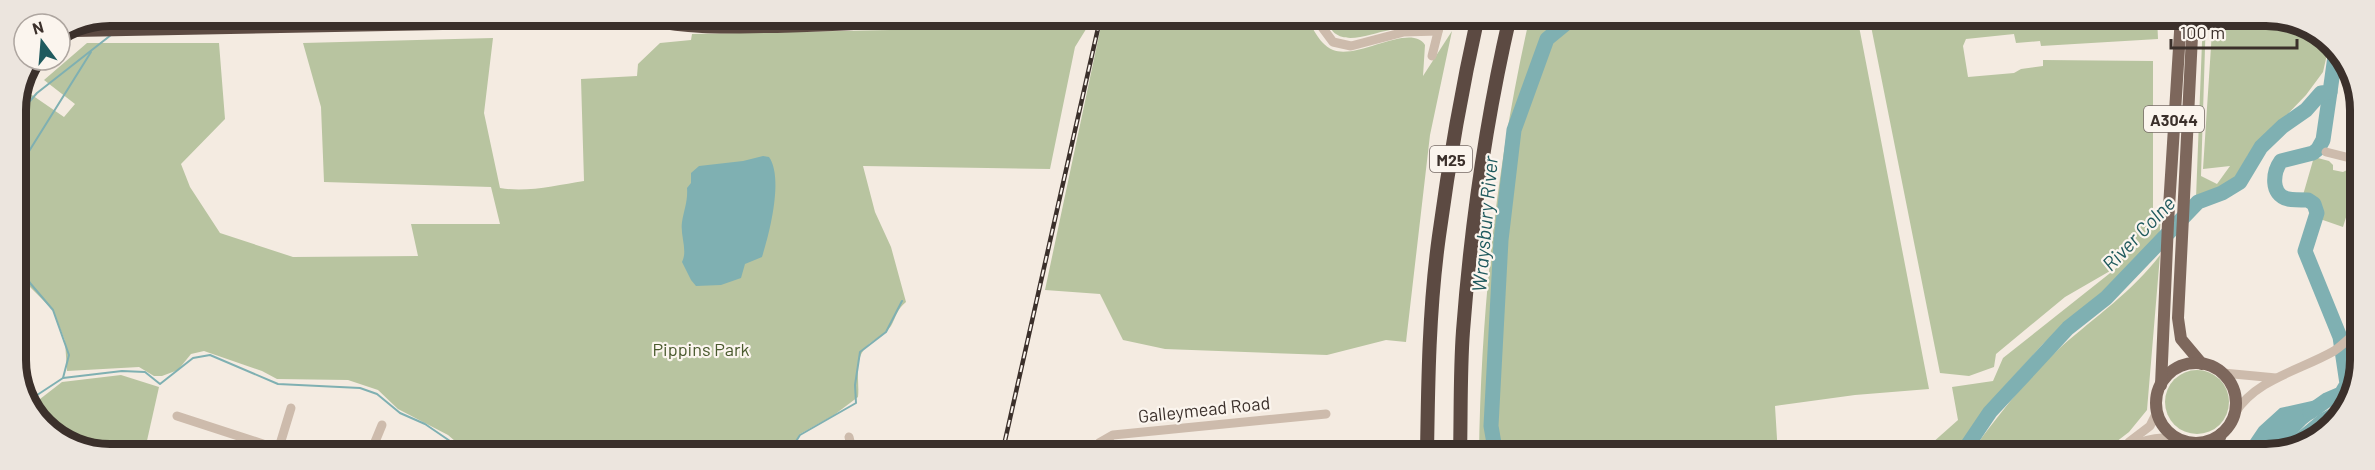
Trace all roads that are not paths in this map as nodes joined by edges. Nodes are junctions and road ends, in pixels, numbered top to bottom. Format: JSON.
{"nodes":[{"id":1,"x":261,"y":26,"type":"edge"},
{"id":2,"x":700,"y":26,"type":"edge"},
{"id":3,"x":746,"y":26,"type":"edge"},
{"id":4,"x":1321,"y":26,"type":"edge"},
{"id":5,"x":1439,"y":26,"type":"edge"},
{"id":6,"x":1476,"y":26,"type":"edge"},
{"id":7,"x":1508,"y":26,"type":"edge"},
{"id":8,"x":2180,"y":26,"type":"edge"},
{"id":9,"x":2192,"y":26,"type":"edge"},
{"id":10,"x":85,"y":29,"type":"edge"},
{"id":11,"x":1438,"y":31,"type":"junction"},
{"id":12,"x":1432,"y":56,"type":"dead end"},
{"id":13,"x":2326,"y":152,"type":"dead end"},
{"id":14,"x":2342,"y":156,"type":"junction"},
{"id":15,"x":2350,"y":158,"type":"edge"},
{"id":16,"x":2340,"y":167,"type":"dead end"},
{"id":17,"x":2350,"y":338,"type":"edge"},
{"id":18,"x":2202,"y":364,"type":"junction"},
{"id":19,"x":2223,"y":372,"type":"junction"},
{"id":20,"x":2276,"y":378,"type":"junction"},
{"id":21,"x":2161,"y":385,"type":"junction"},
{"id":22,"x":291,"y":408,"type":"dead end"},
{"id":23,"x":2157,"y":412,"type":"junction"},
{"id":24,"x":2235,"y":413,"type":"junction"},
{"id":25,"x":1326,"y":414,"type":"dead end"},
{"id":26,"x":177,"y":416,"type":"dead end"},
{"id":27,"x":382,"y":425,"type":"dead end"},
{"id":28,"x":2221,"y":434,"type":"junction"},
{"id":29,"x":849,"y":437,"type":"dead end"},
{"id":30,"x":2176,"y":438,"type":"junction"},
{"id":31,"x":2139,"y":442,"type":"junction"},
{"id":32,"x":263,"y":444,"type":"edge"},
{"id":33,"x":280,"y":444,"type":"edge"},
{"id":34,"x":374,"y":444,"type":"edge"},
{"id":35,"x":851,"y":444,"type":"edge"},
{"id":36,"x":1100,"y":444,"type":"edge"},
{"id":37,"x":1427,"y":444,"type":"edge"},
{"id":38,"x":1460,"y":444,"type":"edge"},
{"id":39,"x":2128,"y":444,"type":"edge"},
{"id":40,"x":2134,"y":444,"type":"edge"},
{"id":41,"x":2158,"y":444,"type":"edge"},
{"id":42,"x":2183,"y":444,"type":"edge"},
{"id":43,"x":2202,"y":444,"type":"edge"},
{"id":44,"x":2218,"y":444,"type":"edge"}],
"edges":[{"from":1,"to":10,"type":"highway"},
{"from":2,"to":3,"type":"highway"},
{"from":4,"to":11,"type":"street"},
{"from":5,"to":11,"type":"street"},
{"from":6,"to":37,"type":"highway","number":"M25"},
{"from":7,"to":38,"type":"highway","number":"M25"},
{"from":8,"to":21,"type":"main road","number":"A3044"},
{"from":9,"to":18,"type":"main road","number":"A3044"},
{"from":11,"to":12,"type":"street"},
{"from":13,"to":14,"type":"street"},
{"from":14,"to":15,"type":"street"},
{"from":14,"to":16,"type":"street"},
{"from":17,"to":20,"type":"street"},
{"from":18,"to":19,"type":"main road"},
{"from":18,"to":21,"type":"main road"},
{"from":19,"to":20,"type":"street"},
{"from":19,"to":24,"type":"main road"},
{"from":20,"to":24,"type":"street"},
{"from":21,"to":23,"type":"main road"},
{"from":22,"to":33,"type":"street"},
{"from":23,"to":30,"type":"main road"},
{"from":23,"to":39,"type":"street"},
{"from":24,"to":28,"type":"main road"},
{"from":25,"to":36,"type":"street","name":"Galleymead Road"},
{"from":26,"to":32,"type":"street"},
{"from":27,"to":34,"type":"street"},
{"from":28,"to":43,"type":"main road"},
{"from":28,"to":44,"type":"main road"},
{"from":29,"to":35,"type":"street"},
{"from":30,"to":31,"type":"street"},
{"from":30,"to":42,"type":"main road"},
{"from":31,"to":40,"type":"street"},
{"from":31,"to":41,"type":"street"}]}
